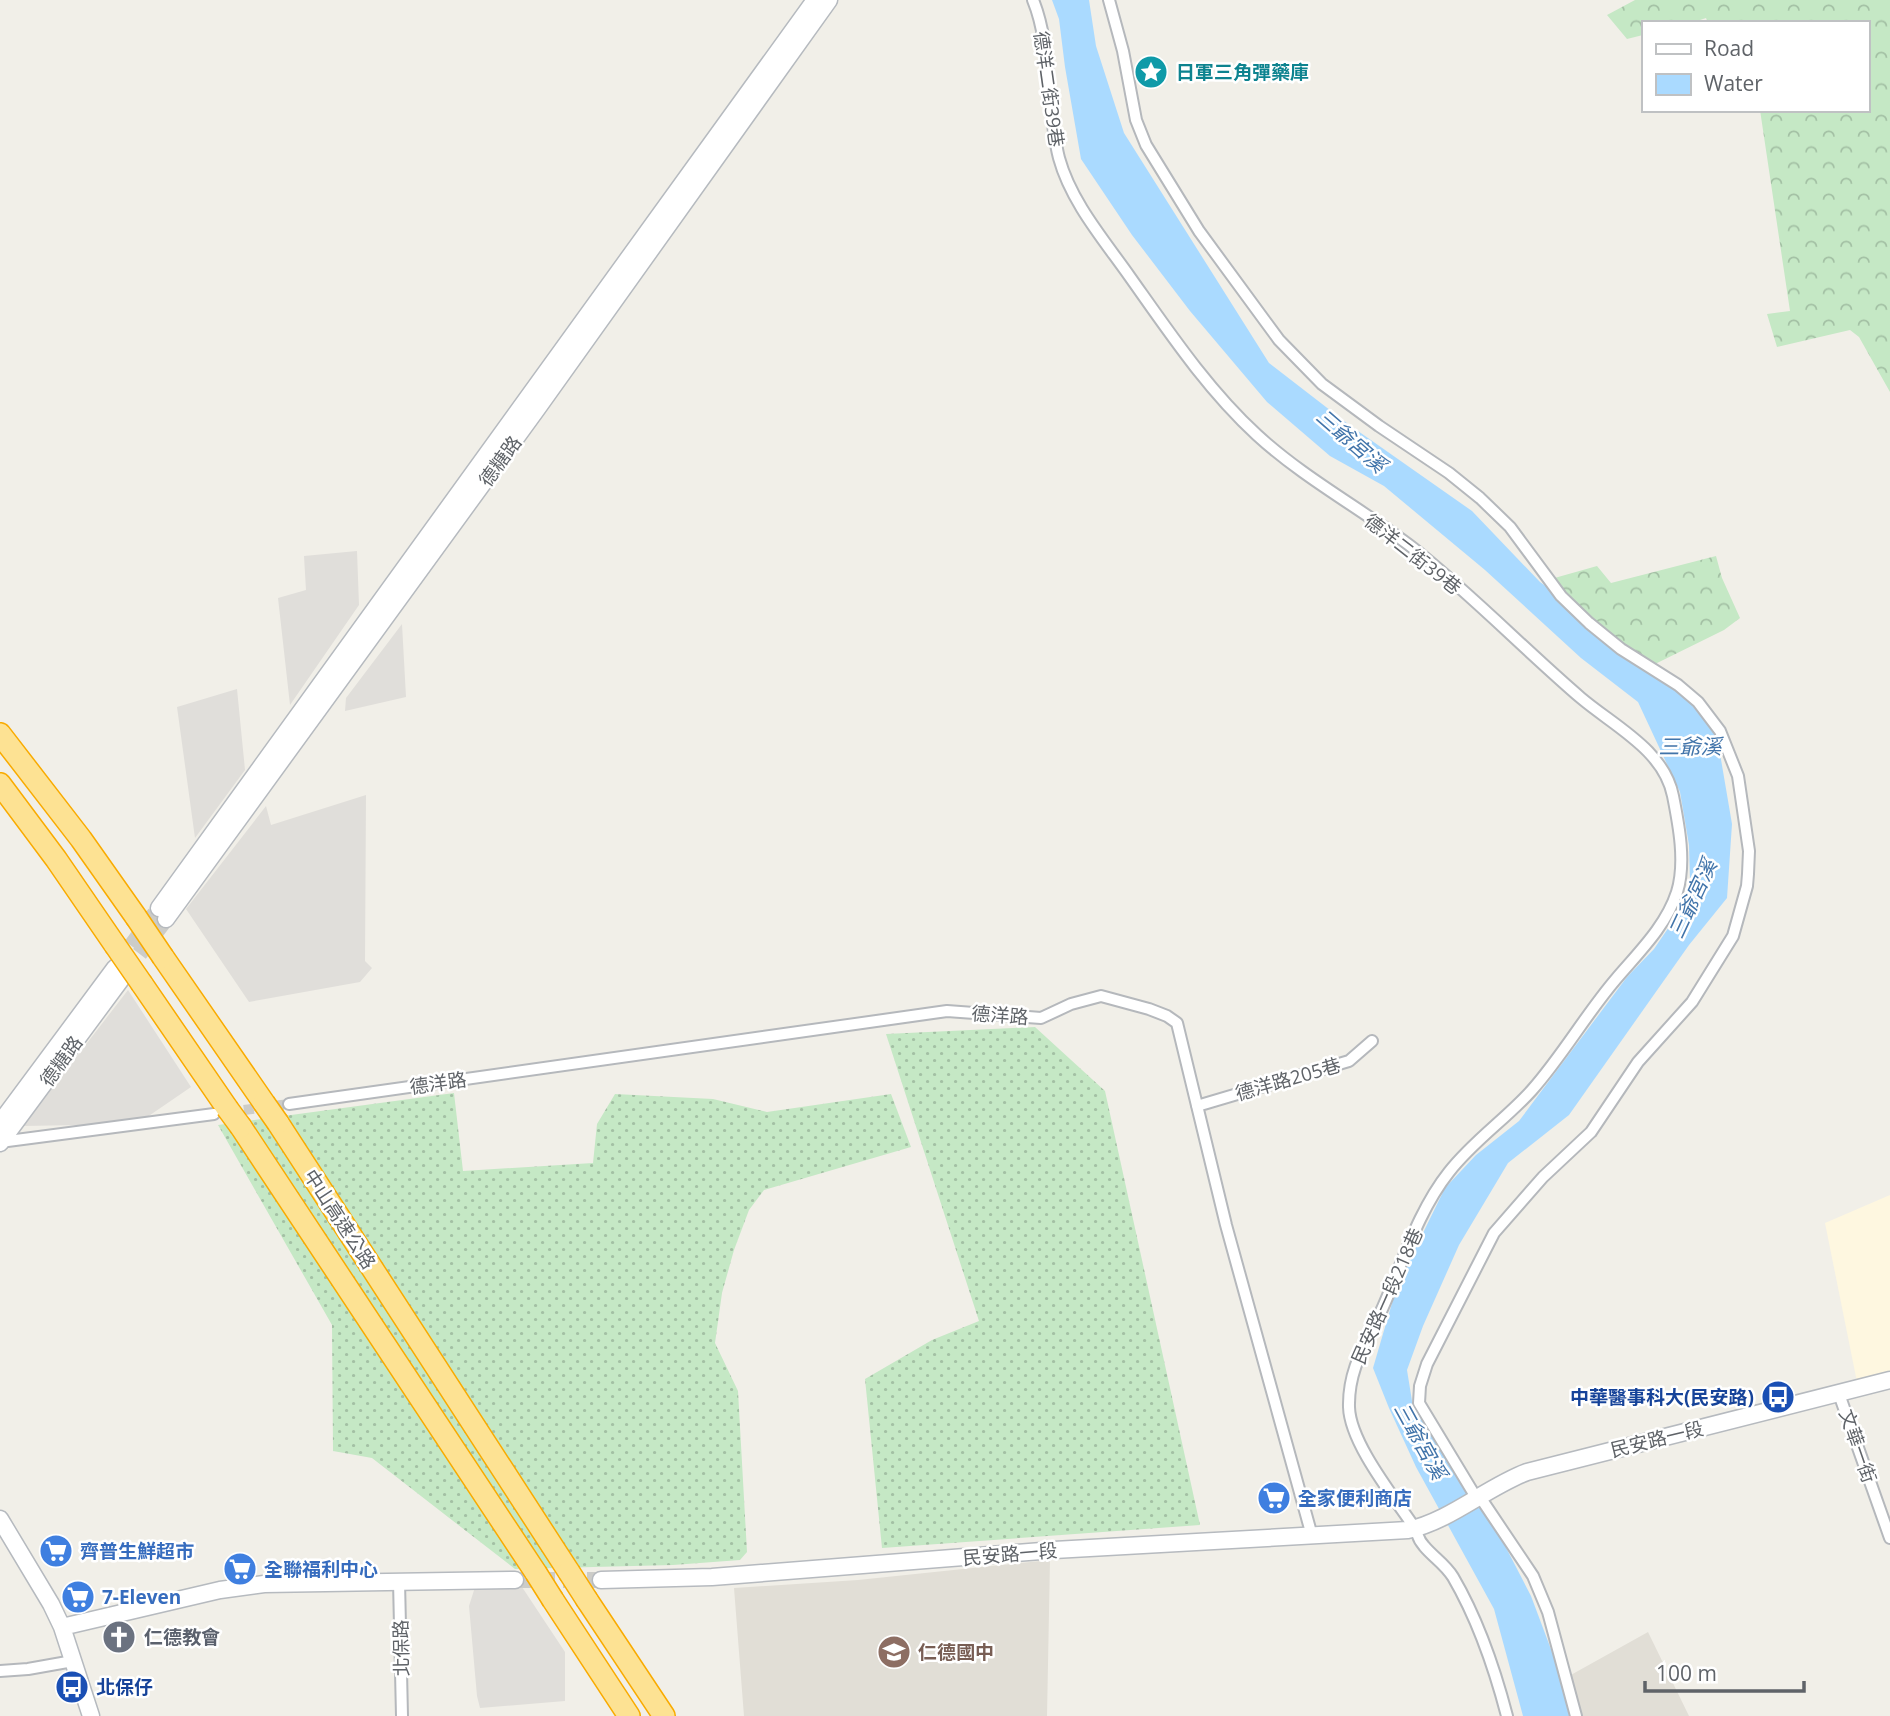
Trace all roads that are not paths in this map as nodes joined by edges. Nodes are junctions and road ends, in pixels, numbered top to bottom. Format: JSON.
{"nodes":[{"id":1,"x":815,"y":0,"type":"edge"},
{"id":2,"x":829,"y":0,"type":"edge"},
{"id":3,"x":1032,"y":0,"type":"edge"},
{"id":4,"x":1109,"y":0,"type":"edge"},
{"id":5,"x":0,"y":734,"type":"edge"},
{"id":6,"x":0,"y":784,"type":"edge"},
{"id":7,"x":1372,"y":1041,"type":"dead end"},
{"id":8,"x":1534,"y":1087,"type":"joint"},
{"id":9,"x":289,"y":1104,"type":"tunnel mouth"},
{"id":10,"x":1197,"y":1106,"type":"junction"},
{"id":11,"x":221,"y":1111,"type":"junction"},
{"id":12,"x":0,"y":1123,"type":"edge"},
{"id":13,"x":0,"y":1142,"type":"edge"},
{"id":14,"x":1890,"y":1380,"type":"edge"},
{"id":15,"x":1839,"y":1394,"type":"junction"},
{"id":16,"x":1476,"y":1499,"type":"junction"},
{"id":17,"x":0,"y":1518,"type":"edge"},
{"id":18,"x":1417,"y":1528,"type":"junction"},
{"id":19,"x":1312,"y":1536,"type":"junction"},
{"id":20,"x":1890,"y":1538,"type":"edge"},
{"id":21,"x":515,"y":1580,"type":"tunnel mouth"},
{"id":22,"x":601,"y":1580,"type":"tunnel mouth"},
{"id":23,"x":399,"y":1581,"type":"junction"},
{"id":24,"x":62,"y":1627,"type":"junction"},
{"id":25,"x":73,"y":1661,"type":"junction"},
{"id":26,"x":0,"y":1671,"type":"edge"},
{"id":27,"x":91,"y":1716,"type":"edge"},
{"id":28,"x":402,"y":1716,"type":"edge"},
{"id":29,"x":629,"y":1716,"type":"edge"},
{"id":30,"x":664,"y":1716,"type":"edge"},
{"id":31,"x":1507,"y":1716,"type":"edge"},
{"id":32,"x":1576,"y":1716,"type":"edge"}],
"edges":[{"from":1,"to":2,"type":"street","name":"德糖路"},
{"from":3,"to":8,"type":"street","name":"德洋二街39巷"},
{"from":4,"to":16,"type":"street"},
{"from":5,"to":30,"type":"highway","name":"中山高速公路","bridge":true},
{"from":6,"to":11,"type":"highway","name":"中山高速公路","bridge":true},
{"from":7,"to":10,"type":"street","name":"德洋路205巷"},
{"from":8,"to":18,"type":"street","name":"民安路一段218巷"},
{"from":9,"to":10,"type":"street","name":"德洋路"},
{"from":10,"to":19,"type":"street","name":"德洋路"},
{"from":11,"to":13,"type":"street"},
{"from":11,"to":29,"type":"highway","name":"中山高速公路","bridge":true},
{"from":12,"to":13,"type":"street","name":"德糖路"},
{"from":14,"to":15,"type":"street","name":"民安路一段"},
{"from":15,"to":16,"type":"street","name":"民安路一段"},
{"from":15,"to":20,"type":"street","name":"文華一街"},
{"from":16,"to":18,"type":"street","name":"民安路一段"},
{"from":16,"to":32,"type":"street"},
{"from":17,"to":24,"type":"street"},
{"from":18,"to":19,"type":"street","name":"民安路一段"},
{"from":18,"to":31,"type":"street","name":"民安路一段218巷"},
{"from":19,"to":22,"type":"street","name":"民安路一段"},
{"from":21,"to":23,"type":"street"},
{"from":23,"to":24,"type":"street"},
{"from":23,"to":28,"type":"street","name":"北保路"},
{"from":24,"to":25,"type":"street"},
{"from":25,"to":26,"type":"street"},
{"from":25,"to":27,"type":"street"}]}
